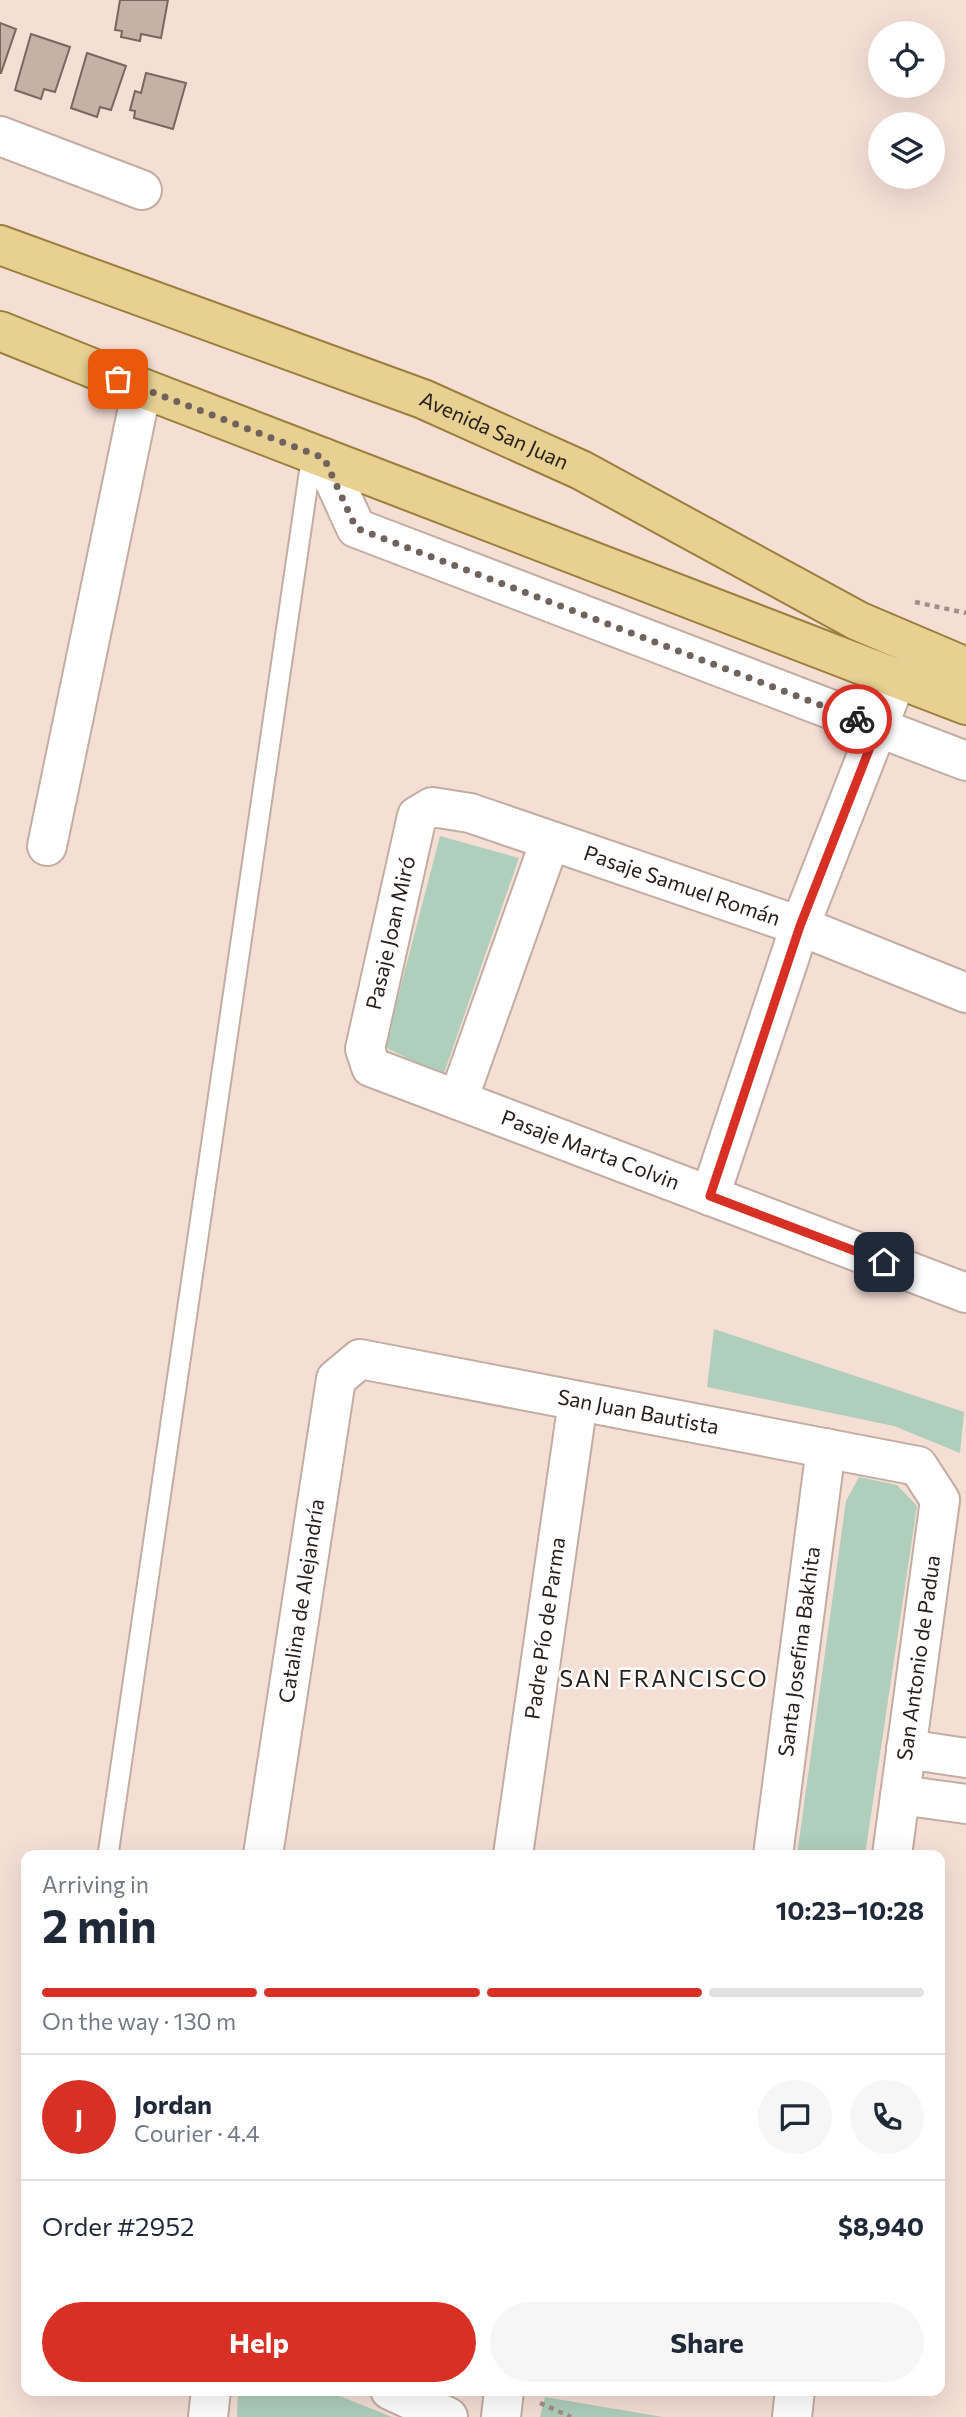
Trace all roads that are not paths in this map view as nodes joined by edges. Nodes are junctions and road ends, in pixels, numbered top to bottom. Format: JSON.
{"nodes":[{"id":1,"x":0,"y":136,"type":"edge"},
{"id":2,"x":142,"y":190,"type":"dead end"},
{"id":3,"x":0,"y":245,"type":"edge"},
{"id":4,"x":0,"y":263,"type":"edge"},
{"id":5,"x":0,"y":331,"type":"edge"},
{"id":6,"x":261,"y":342,"type":"junction"},
{"id":7,"x":142,"y":388,"type":"junction"},
{"id":8,"x":318,"y":456,"type":"junction"},
{"id":9,"x":966,"y":667,"type":"edge"},
{"id":10,"x":897,"y":678,"type":"junction"},
{"id":11,"x":966,"y":705,"type":"edge"},
{"id":12,"x":878,"y":727,"type":"junction"},
{"id":13,"x":966,"y":761,"type":"edge"},
{"id":14,"x":432,"y":807,"type":"joint"},
{"id":15,"x":550,"y":841,"type":"junction"},
{"id":16,"x":47,"y":846,"type":"dead end"},
{"id":17,"x":800,"y":926,"type":"junction"},
{"id":18,"x":966,"y":993,"type":"edge"},
{"id":19,"x":371,"y":1067,"type":"joint"},
{"id":20,"x":458,"y":1101,"type":"junction"},
{"id":21,"x":710,"y":1196,"type":"junction"},
{"id":22,"x":964,"y":1284,"type":"edge"},
{"id":23,"x":360,"y":1359,"type":"joint"},
{"id":24,"x":579,"y":1401,"type":"junction"},
{"id":25,"x":826,"y":1448,"type":"junction"},
{"id":26,"x":918,"y":1466,"type":"joint"},
{"id":27,"x":906,"y":1749,"type":"junction"},
{"id":28,"x":966,"y":1758,"type":"edge"},
{"id":29,"x":900,"y":1795,"type":"junction"},
{"id":30,"x":966,"y":1804,"type":"edge"},
{"id":31,"x":109,"y":1850,"type":"edge"},
{"id":32,"x":264,"y":1850,"type":"edge"},
{"id":33,"x":514,"y":1850,"type":"edge"},
{"id":34,"x":774,"y":1850,"type":"edge"},
{"id":35,"x":893,"y":1850,"type":"edge"},
{"id":36,"x":210,"y":2396,"type":"edge"},
{"id":37,"x":403,"y":2396,"type":"edge"},
{"id":38,"x":503,"y":2396,"type":"edge"},
{"id":39,"x":794,"y":2396,"type":"edge"},
{"id":40,"x":208,"y":2417,"type":"edge"},
{"id":41,"x":448,"y":2417,"type":"edge"},
{"id":42,"x":500,"y":2417,"type":"edge"},
{"id":43,"x":792,"y":2417,"type":"edge"}],
"edges":[{"from":1,"to":2,"type":"street"},
{"from":3,"to":6,"type":"main road","name":"Avenida San Juan"},
{"from":4,"to":6,"type":"main road"},
{"from":5,"to":7,"type":"main road"},
{"from":6,"to":9,"type":"main road","name":"Avenida San Juan"},
{"from":7,"to":8,"type":"main road"},
{"from":7,"to":16,"type":"street"},
{"from":8,"to":10,"type":"main road"},
{"from":8,"to":12,"type":"street"},
{"from":8,"to":31,"type":"lane"},
{"from":10,"to":11,"type":"main road"},
{"from":10,"to":12,"type":"street"},
{"from":12,"to":13,"type":"street"},
{"from":12,"to":17,"type":"street"},
{"from":14,"to":15,"type":"street","name":"Pasaje Samuel Román"},
{"from":14,"to":19,"type":"street","name":"Pasaje Joan Miró"},
{"from":15,"to":17,"type":"street","name":"Pasaje Samuel Román"},
{"from":15,"to":20,"type":"street"},
{"from":17,"to":18,"type":"street","name":"Pasaje Samuel Román"},
{"from":17,"to":21,"type":"street"},
{"from":19,"to":20,"type":"street","name":"Pasaje Marta Colvin"},
{"from":20,"to":21,"type":"street","name":"Pasaje Marta Colvin"},
{"from":21,"to":22,"type":"street","name":"Pasaje Marta Colvin"},
{"from":23,"to":24,"type":"street","name":"San Juan Bautista"},
{"from":23,"to":32,"type":"street","name":"Catalina de Alejandría"},
{"from":24,"to":25,"type":"street","name":"San Juan Bautista"},
{"from":24,"to":33,"type":"street","name":"Padre Pío de Parma"},
{"from":25,"to":26,"type":"street","name":"San Juan Bautista"},
{"from":25,"to":34,"type":"street","name":"Santa Josefina Bakhita"},
{"from":26,"to":27,"type":"street","name":"San Antonio de Padua"},
{"from":27,"to":28,"type":"street"},
{"from":27,"to":29,"type":"street","name":"San Antonio de Padua"},
{"from":29,"to":30,"type":"street"},
{"from":29,"to":35,"type":"street","name":"San Antonio de Padua"},
{"from":36,"to":40,"type":"street"},
{"from":37,"to":41,"type":"street"},
{"from":38,"to":42,"type":"street"},
{"from":39,"to":43,"type":"street"}]}
